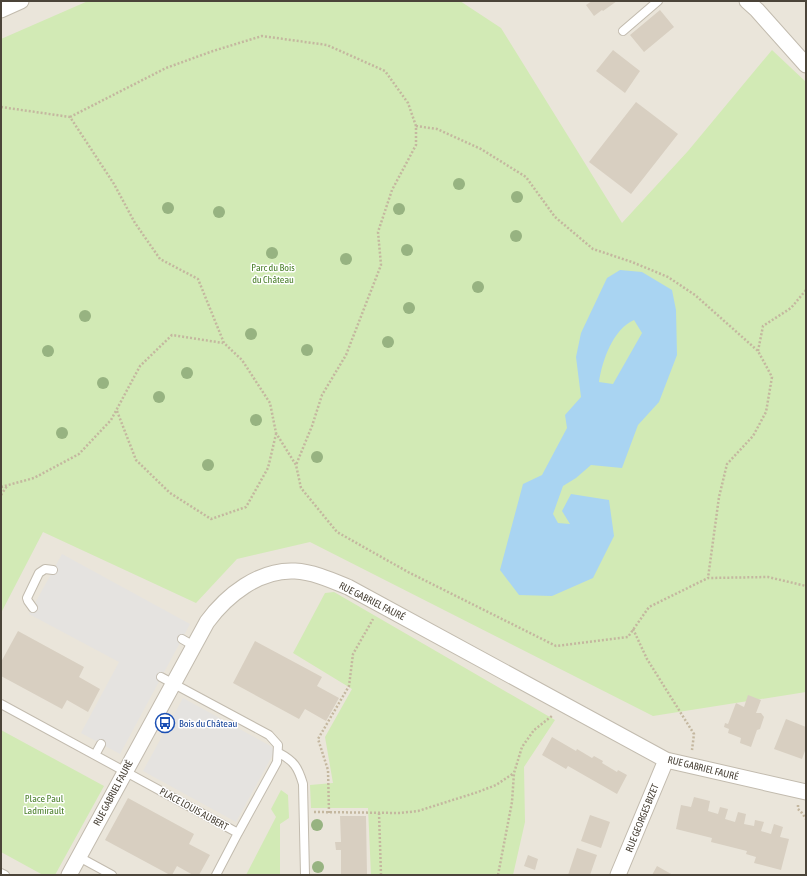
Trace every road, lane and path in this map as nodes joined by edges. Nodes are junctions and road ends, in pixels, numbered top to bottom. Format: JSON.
{"nodes":[{"id":1,"x":21,"y":1,"type":"edge"},
{"id":2,"x":658,"y":1,"type":"edge"},
{"id":3,"x":747,"y":1,"type":"edge"},
{"id":4,"x":1,"y":10,"type":"edge"},
{"id":5,"x":623,"y":31,"type":"dead end"},
{"id":6,"x":806,"y":65,"type":"edge"},
{"id":7,"x":1,"y":107,"type":"edge"},
{"id":8,"x":70,"y":117,"type":"junction"},
{"id":9,"x":416,"y":126,"type":"junction"},
{"id":10,"x":806,"y":290,"type":"edge"},
{"id":11,"x":224,"y":343,"type":"junction"},
{"id":12,"x":758,"y":350,"type":"junction"},
{"id":13,"x":117,"y":410,"type":"junction"},
{"id":14,"x":276,"y":433,"type":"junction"},
{"id":15,"x":296,"y":465,"type":"junction"},
{"id":16,"x":7,"y":485,"type":"junction"},
{"id":17,"x":1,"y":487,"type":"edge"},
{"id":18,"x":1,"y":495,"type":"edge"},
{"id":19,"x":53,"y":570,"type":"dead end"},
{"id":20,"x":708,"y":578,"type":"junction"},
{"id":21,"x":806,"y":586,"type":"edge"},
{"id":22,"x":382,"y":605,"type":"junction"},
{"id":23,"x":33,"y":608,"type":"dead end"},
{"id":24,"x":633,"y":629,"type":"junction"},
{"id":25,"x":167,"y":681,"type":"junction"},
{"id":26,"x":1,"y":704,"type":"edge"},
{"id":27,"x":576,"y":711,"type":"junction"},
{"id":28,"x":101,"y":744,"type":"dead end"},
{"id":29,"x":279,"y":753,"type":"junction"},
{"id":30,"x":95,"y":755,"type":"junction"},
{"id":31,"x":666,"y":760,"type":"junction"},
{"id":32,"x":690,"y":766,"type":"junction"},
{"id":33,"x":125,"y":771,"type":"junction"},
{"id":34,"x":514,"y":773,"type":"junction"},
{"id":35,"x":806,"y":792,"type":"edge"},
{"id":36,"x":303,"y":812,"type":"junction"},
{"id":37,"x":329,"y":812,"type":"junction"},
{"id":38,"x":379,"y":813,"type":"junction"},
{"id":39,"x":238,"y":833,"type":"junction"},
{"id":40,"x":79,"y":857,"type":"junction"},
{"id":41,"x":1,"y":873,"type":"edge"},
{"id":42,"x":5,"y":875,"type":"edge"},
{"id":43,"x":69,"y":875,"type":"edge"},
{"id":44,"x":112,"y":875,"type":"edge"},
{"id":45,"x":216,"y":875,"type":"edge"},
{"id":46,"x":305,"y":875,"type":"edge"},
{"id":47,"x":381,"y":875,"type":"edge"},
{"id":48,"x":498,"y":875,"type":"edge"},
{"id":49,"x":618,"y":875,"type":"edge"}],
"edges":[{"from":1,"to":4,"type":"street"},
{"from":2,"to":5,"type":"lane"},
{"from":3,"to":6,"type":"street"},
{"from":7,"to":8,"type":"path"},
{"from":8,"to":9,"type":"path"},
{"from":8,"to":11,"type":"path"},
{"from":9,"to":12,"type":"path"},
{"from":9,"to":15,"type":"path"},
{"from":10,"to":12,"type":"path"},
{"from":11,"to":13,"type":"path"},
{"from":11,"to":14,"type":"path"},
{"from":12,"to":20,"type":"path"},
{"from":13,"to":14,"type":"path"},
{"from":13,"to":16,"type":"path"},
{"from":14,"to":15,"type":"path"},
{"from":15,"to":24,"type":"path"},
{"from":16,"to":17,"type":"path"},
{"from":16,"to":18,"type":"path"},
{"from":19,"to":23,"type":"lane"},
{"from":20,"to":21,"type":"path"},
{"from":20,"to":24,"type":"path"},
{"from":22,"to":25,"type":"street","name":"RUE GABRIEL FAURÉ"},
{"from":22,"to":27,"type":"street","name":"RUE GABRIEL FAURÉ"},
{"from":22,"to":37,"type":"path"},
{"from":24,"to":32,"type":"path"},
{"from":25,"to":29,"type":"lane"},
{"from":25,"to":33,"type":"street","name":"RUE GABRIEL FAURÉ"},
{"from":26,"to":30,"type":"lane"},
{"from":27,"to":31,"type":"street","name":"RUE GABRIEL FAURÉ"},
{"from":27,"to":34,"type":"path"},
{"from":28,"to":30,"type":"lane"},
{"from":29,"to":36,"type":"lane"},
{"from":29,"to":39,"type":"lane","name":"PLACE LOUIS AUBERT"},
{"from":30,"to":33,"type":"lane"},
{"from":31,"to":32,"type":"street","name":"RUE GABRIEL FAURÉ"},
{"from":31,"to":49,"type":"street","name":"RUE GEORGES BIZET"},
{"from":32,"to":35,"type":"street","name":"RUE GABRIEL FAURÉ"},
{"from":33,"to":39,"type":"lane","name":"PLACE LOUIS AUBERT"},
{"from":33,"to":40,"type":"street","name":"RUE GABRIEL FAURÉ"},
{"from":34,"to":38,"type":"path"},
{"from":34,"to":48,"type":"path"},
{"from":36,"to":37,"type":"path"},
{"from":36,"to":46,"type":"lane"},
{"from":37,"to":38,"type":"path"},
{"from":38,"to":47,"type":"path"},
{"from":39,"to":45,"type":"lane"},
{"from":40,"to":43,"type":"street","name":"RUE GABRIEL FAURÉ"},
{"from":40,"to":44,"type":"lane"},
{"from":41,"to":42,"type":"lane"}]}
